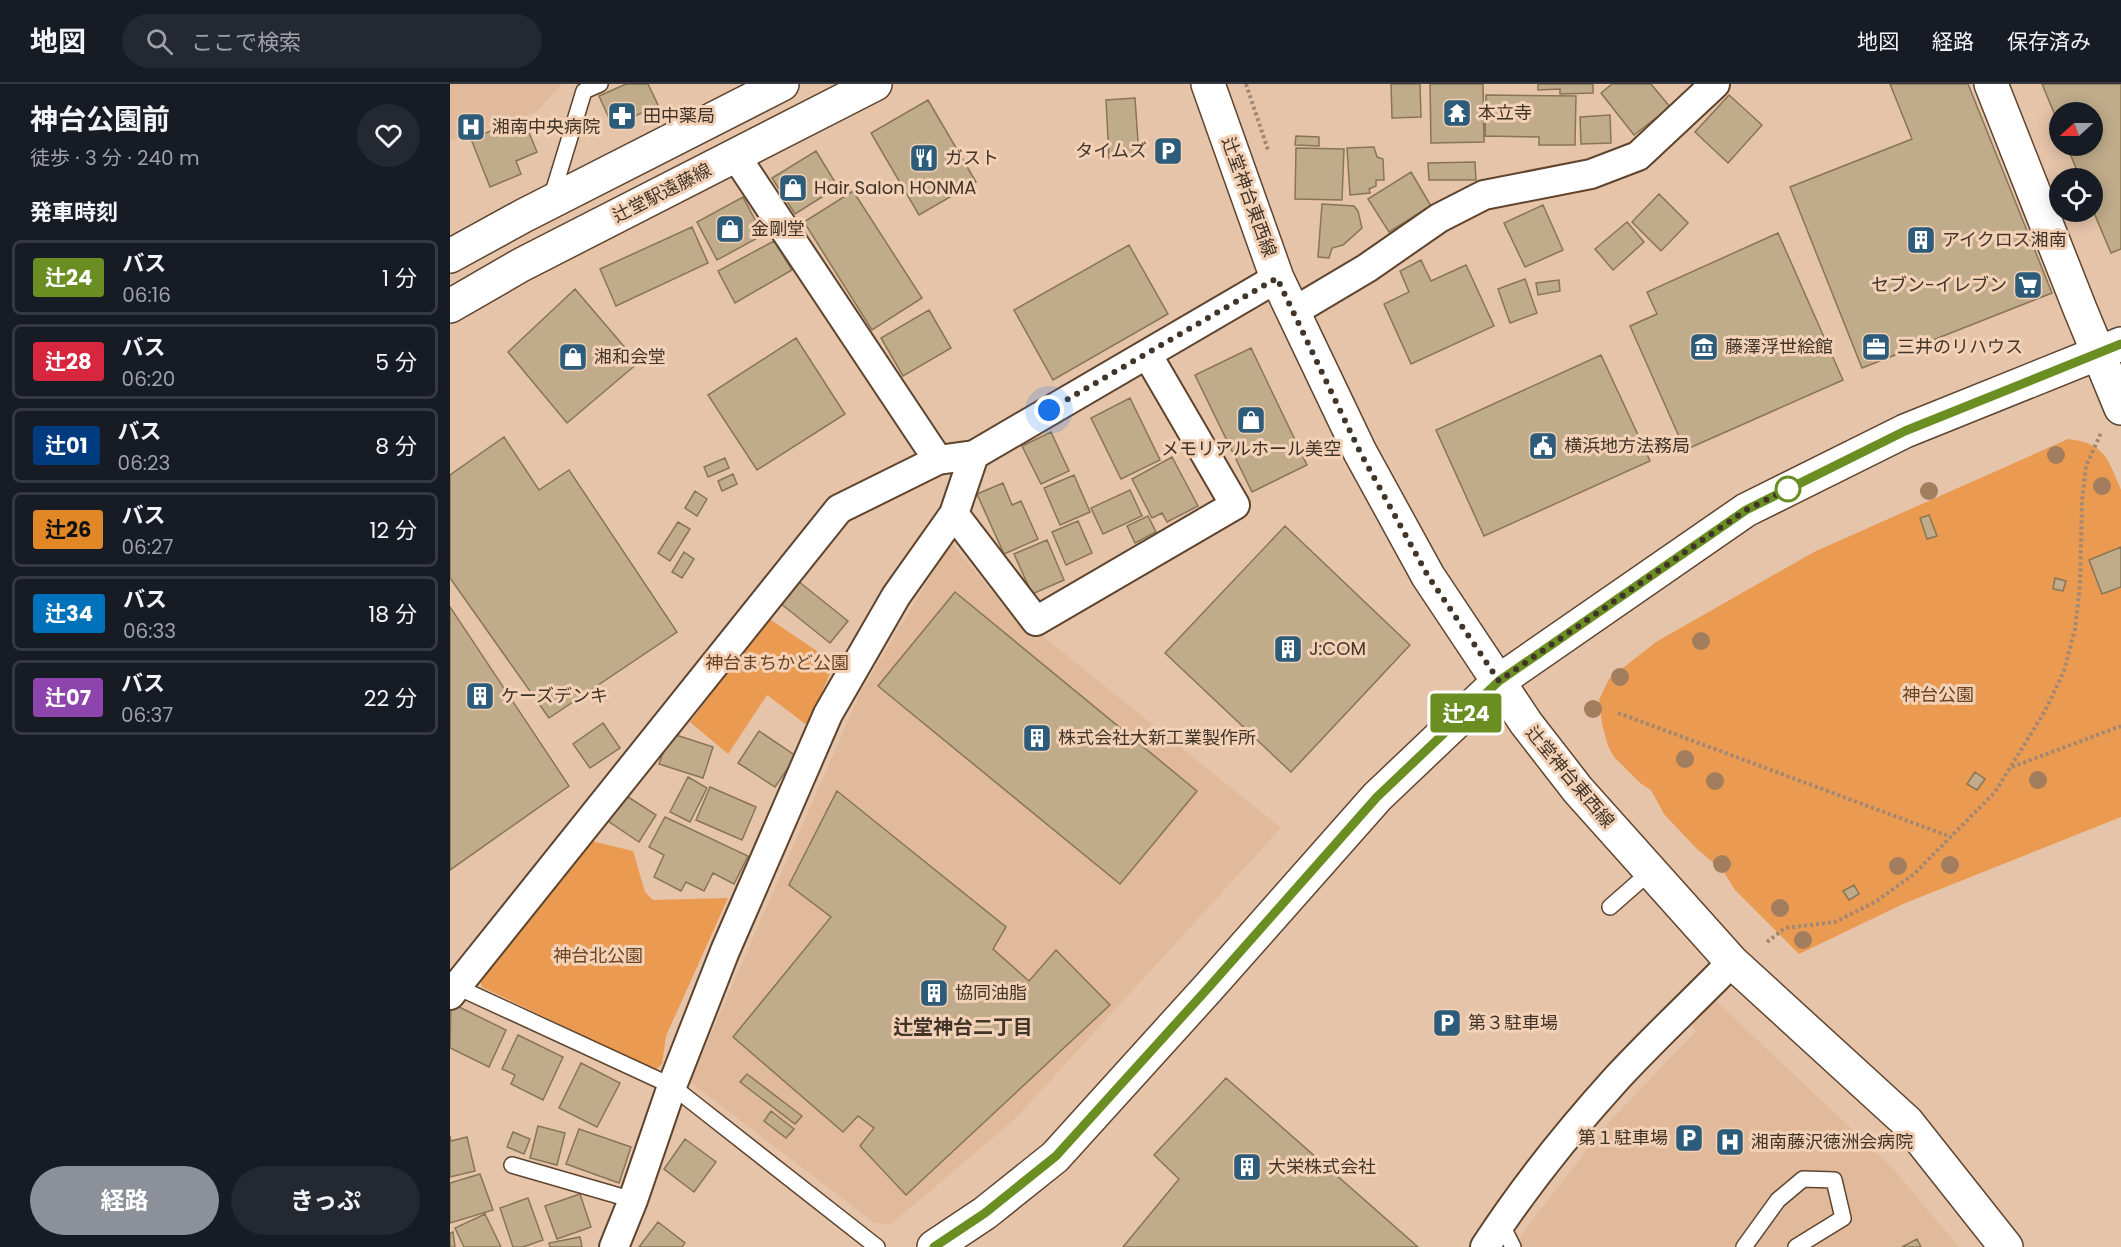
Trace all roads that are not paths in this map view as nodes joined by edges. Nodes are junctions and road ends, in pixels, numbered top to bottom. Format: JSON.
{"nodes":[{"id":1,"x":600,"y":84,"type":"edge"},
{"id":2,"x":782,"y":84,"type":"edge"},
{"id":3,"x":875,"y":84,"type":"edge"},
{"id":4,"x":1208,"y":84,"type":"edge"},
{"id":5,"x":1715,"y":84,"type":"edge"},
{"id":6,"x":1991,"y":84,"type":"edge"},
{"id":7,"x":735,"y":155,"type":"junction"},
{"id":8,"x":551,"y":201,"type":"junction"},
{"id":9,"x":450,"y":256,"type":"edge"},
{"id":10,"x":1277,"y":278,"type":"junction"},
{"id":11,"x":450,"y":306,"type":"edge"},
{"id":12,"x":1293,"y":312,"type":"junction"},
{"id":13,"x":2109,"y":349,"type":"edge"},
{"id":14,"x":1147,"y":354,"type":"junction"},
{"id":15,"x":2112,"y":418,"type":"edge"},
{"id":16,"x":974,"y":455,"type":"junction"},
{"id":17,"x":938,"y":460,"type":"junction"},
{"id":18,"x":954,"y":514,"type":"junction"},
{"id":19,"x":1499,"y":681,"type":"junction"},
{"id":20,"x":1651,"y":871,"type":"junction"},
{"id":21,"x":1610,"y":907,"type":"dead end"},
{"id":22,"x":1732,"y":962,"type":"junction"},
{"id":23,"x":452,"y":988,"type":"edge"},
{"id":24,"x":672,"y":1086,"type":"junction"},
{"id":25,"x":512,"y":1166,"type":"dead end"},
{"id":26,"x":633,"y":1200,"type":"junction"},
{"id":27,"x":1507,"y":1235,"type":"edge"},
{"id":28,"x":614,"y":1247,"type":"edge"},
{"id":29,"x":877,"y":1247,"type":"edge"},
{"id":30,"x":934,"y":1247,"type":"edge"},
{"id":31,"x":1485,"y":1247,"type":"edge"},
{"id":32,"x":1744,"y":1247,"type":"edge"},
{"id":33,"x":1796,"y":1247,"type":"edge"},
{"id":34,"x":2006,"y":1247,"type":"edge"}],
"edges":[{"from":1,"to":8,"type":"lane"},
{"from":2,"to":8,"type":"street"},
{"from":3,"to":7,"type":"street","name":"辻堂駅遠藤線"},
{"from":4,"to":10,"type":"street","name":"辻堂神台東西線"},
{"from":5,"to":12,"type":"street"},
{"from":6,"to":13,"type":"street"},
{"from":7,"to":11,"type":"street","name":"辻堂駅遠藤線"},
{"from":7,"to":17,"type":"street"},
{"from":8,"to":9,"type":"street"},
{"from":10,"to":12,"type":"street","name":"辻堂神台東西線"},
{"from":10,"to":14,"type":"street"},
{"from":12,"to":19,"type":"street","name":"辻堂神台東西線"},
{"from":13,"to":15,"type":"street"},
{"from":13,"to":19,"type":"street"},
{"from":14,"to":16,"type":"street"},
{"from":14,"to":18,"type":"street"},
{"from":16,"to":17,"type":"street"},
{"from":16,"to":18,"type":"street"},
{"from":17,"to":23,"type":"street"},
{"from":18,"to":24,"type":"street"},
{"from":19,"to":20,"type":"street","name":"辻堂神台東西線"},
{"from":19,"to":30,"type":"street"},
{"from":20,"to":21,"type":"lane"},
{"from":20,"to":22,"type":"street","name":"辻堂神台東西線"},
{"from":22,"to":27,"type":"street"},
{"from":22,"to":34,"type":"street","name":"辻堂神台東西線"},
{"from":23,"to":24,"type":"lane"},
{"from":24,"to":26,"type":"street"},
{"from":24,"to":29,"type":"lane"},
{"from":25,"to":26,"type":"lane"},
{"from":26,"to":28,"type":"street"},
{"from":27,"to":31,"type":"street"},
{"from":32,"to":33,"type":"lane"}]}
